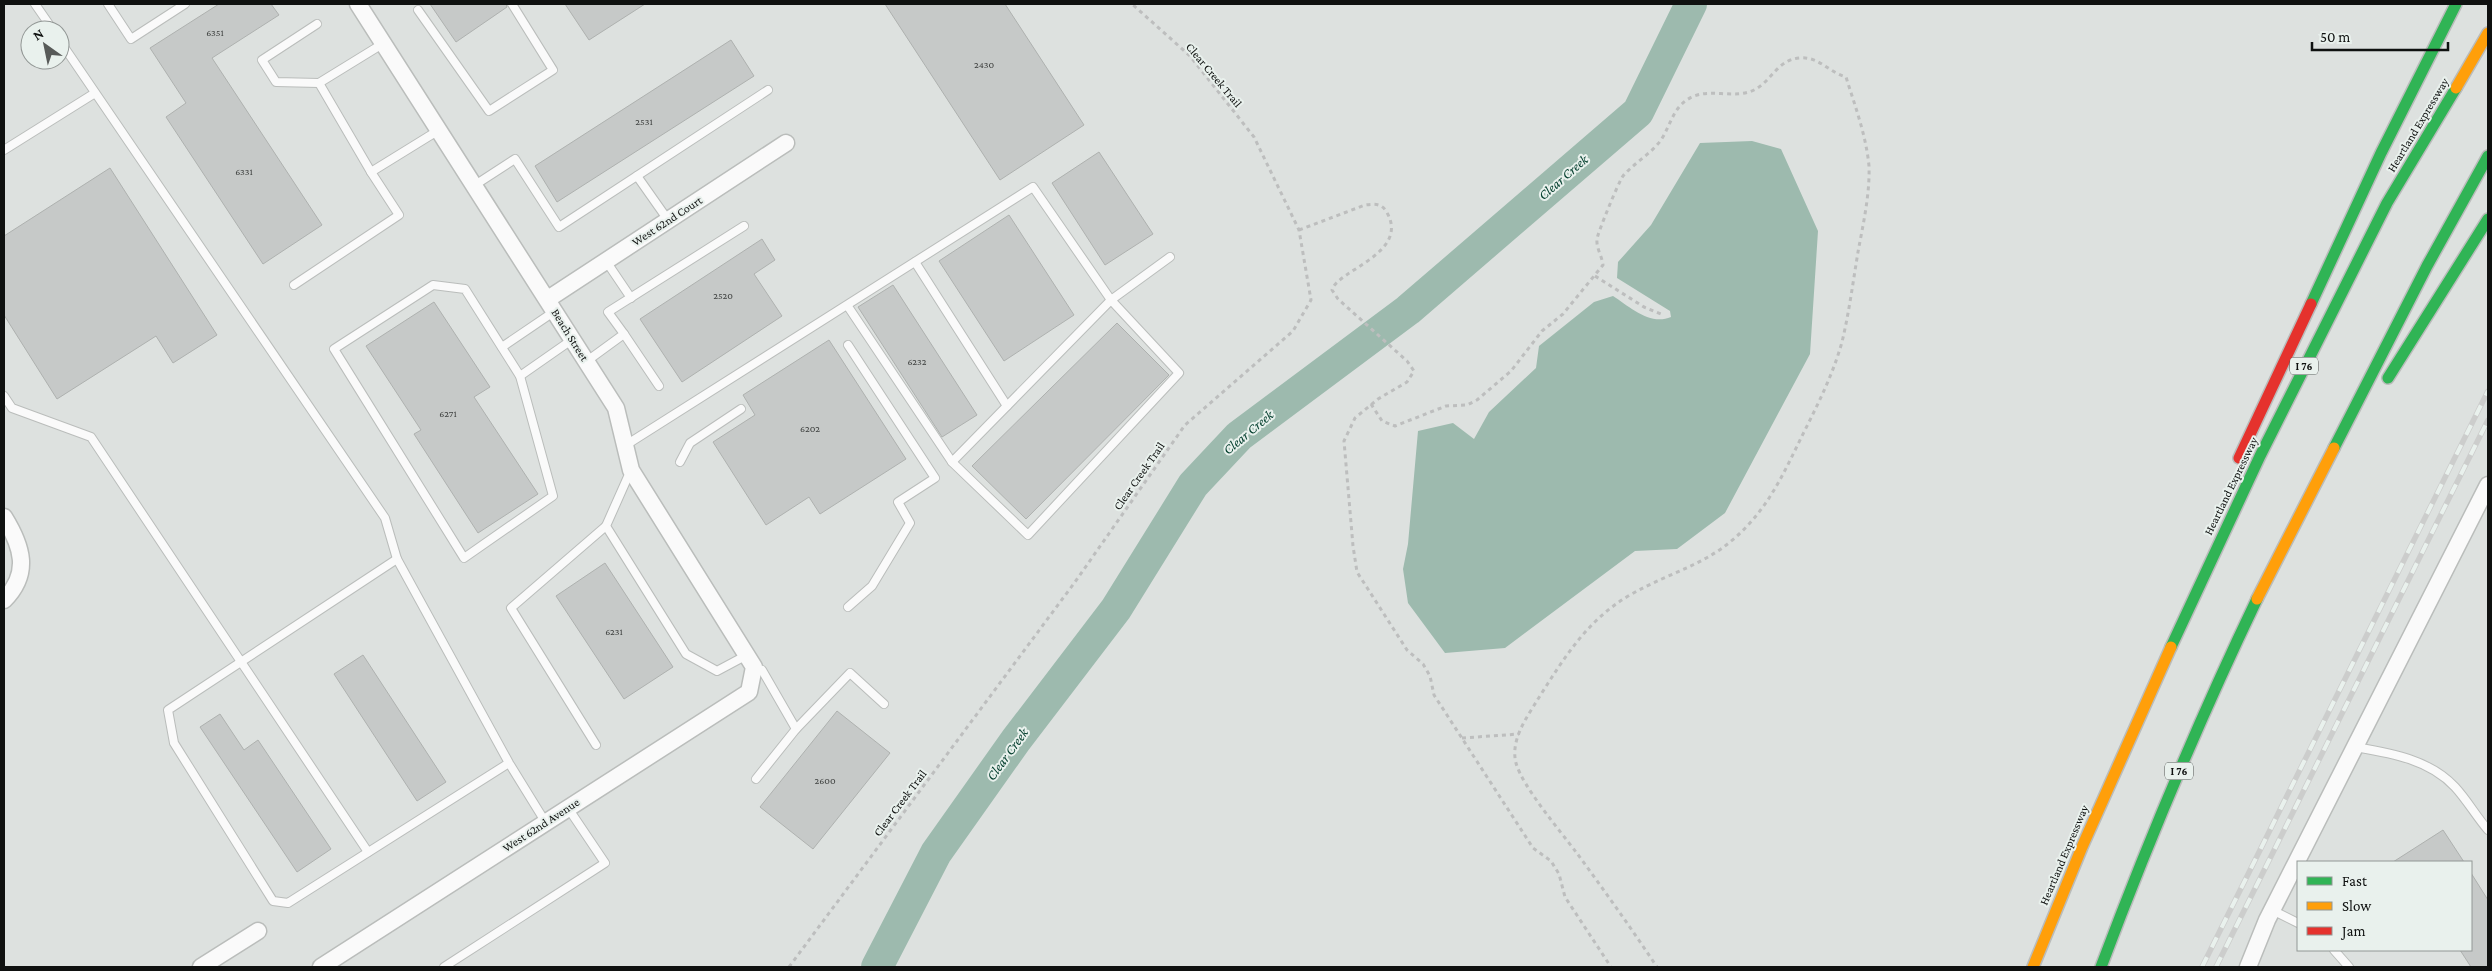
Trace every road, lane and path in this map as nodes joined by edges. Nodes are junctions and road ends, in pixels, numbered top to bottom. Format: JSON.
{"nodes":[{"id":1,"x":35,"y":4,"type":"edge"},
{"id":2,"x":108,"y":4,"type":"edge"},
{"id":3,"x":185,"y":4,"type":"edge"},
{"id":4,"x":358,"y":4,"type":"edge"},
{"id":5,"x":512,"y":4,"type":"edge"},
{"id":6,"x":1132,"y":4,"type":"edge"},
{"id":7,"x":2456,"y":4,"type":"edge"},
{"id":8,"x":418,"y":10,"type":"dead end"},
{"id":9,"x":46,"y":20,"type":"edge"},
{"id":10,"x":317,"y":24,"type":"dead end"},
{"id":11,"x":2488,"y":33,"type":"edge"},
{"id":12,"x":384,"y":43,"type":"junction"},
{"id":13,"x":70,"y":55,"type":"edge"},
{"id":14,"x":319,"y":83,"type":"junction"},
{"id":15,"x":768,"y":90,"type":"dead end"},
{"id":16,"x":96,"y":93,"type":"junction"},
{"id":17,"x":439,"y":130,"type":"junction"},
{"id":18,"x":786,"y":143,"type":"dead end"},
{"id":19,"x":4,"y":150,"type":"edge"},
{"id":20,"x":2488,"y":156,"type":"edge"},
{"id":21,"x":371,"y":172,"type":"junction"},
{"id":22,"x":637,"y":176,"type":"junction"},
{"id":23,"x":475,"y":185,"type":"junction"},
{"id":24,"x":2488,"y":219,"type":"edge"},
{"id":25,"x":668,"y":220,"type":"junction"},
{"id":26,"x":744,"y":226,"type":"dead end"},
{"id":27,"x":1299,"y":230,"type":"junction"},
{"id":28,"x":1170,"y":257,"type":"dead end"},
{"id":29,"x":606,"y":261,"type":"junction"},
{"id":30,"x":915,"y":262,"type":"junction"},
{"id":31,"x":1595,"y":276,"type":"junction"},
{"id":32,"x":294,"y":285,"type":"dead end"},
{"id":33,"x":631,"y":298,"type":"junction"},
{"id":34,"x":1111,"y":300,"type":"junction"},
{"id":35,"x":552,"y":305,"type":"junction"},
{"id":36,"x":847,"y":305,"type":"junction"},
{"id":37,"x":1661,"y":314,"type":"dead end"},
{"id":38,"x":624,"y":334,"type":"junction"},
{"id":39,"x":573,"y":339,"type":"junction"},
{"id":40,"x":848,"y":345,"type":"dead end"},
{"id":41,"x":502,"y":347,"type":"junction"},
{"id":42,"x":587,"y":361,"type":"junction"},
{"id":43,"x":520,"y":376,"type":"junction"},
{"id":44,"x":658,"y":386,"type":"dead end"},
{"id":45,"x":2383,"y":388,"type":"dead end"},
{"id":46,"x":4,"y":396,"type":"edge"},
{"id":47,"x":1371,"y":404,"type":"junction"},
{"id":48,"x":1007,"y":406,"type":"junction"},
{"id":49,"x":741,"y":409,"type":"dead end"},
{"id":50,"x":626,"y":444,"type":"junction"},
{"id":51,"x":2349,"y":446,"type":"dead end"},
{"id":52,"x":680,"y":462,"type":"dead end"},
{"id":53,"x":952,"y":462,"type":"junction"},
{"id":54,"x":631,"y":470,"type":"junction"},
{"id":55,"x":2233,"y":472,"type":"dead end"},
{"id":56,"x":2488,"y":485,"type":"edge"},
{"id":57,"x":6,"y":520,"type":"edge"},
{"id":58,"x":606,"y":526,"type":"junction"},
{"id":59,"x":397,"y":559,"type":"junction"},
{"id":60,"x":2190,"y":578,"type":"dead end"},
{"id":61,"x":2266,"y":578,"type":"junction"},
{"id":62,"x":4,"y":600,"type":"edge"},
{"id":63,"x":848,"y":607,"type":"dead end"},
{"id":64,"x":747,"y":655,"type":"junction"},
{"id":65,"x":241,"y":664,"type":"junction"},
{"id":66,"x":757,"y":674,"type":"junction"},
{"id":67,"x":884,"y":704,"type":"dead end"},
{"id":68,"x":2142,"y":710,"type":"junction"},
{"id":69,"x":796,"y":728,"type":"junction"},
{"id":70,"x":1519,"y":734,"type":"junction"},
{"id":71,"x":1462,"y":738,"type":"junction"},
{"id":72,"x":596,"y":745,"type":"dead end"},
{"id":73,"x":2355,"y":747,"type":"junction"},
{"id":74,"x":509,"y":762,"type":"junction"},
{"id":75,"x":756,"y":779,"type":"dead end"},
{"id":76,"x":568,"y":808,"type":"junction"},
{"id":77,"x":546,"y":822,"type":"junction"},
{"id":78,"x":2488,"y":830,"type":"edge"},
{"id":79,"x":368,"y":852,"type":"junction"},
{"id":80,"x":2272,"y":910,"type":"junction"},
{"id":81,"x":2297,"y":923,"type":"edge"},
{"id":82,"x":258,"y":931,"type":"dead end"},
{"id":83,"x":2335,"y":951,"type":"edge"},
{"id":84,"x":203,"y":967,"type":"edge"},
{"id":85,"x":321,"y":967,"type":"edge"},
{"id":86,"x":444,"y":967,"type":"edge"},
{"id":87,"x":789,"y":967,"type":"edge"},
{"id":88,"x":1611,"y":967,"type":"edge"},
{"id":89,"x":1657,"y":967,"type":"edge"},
{"id":90,"x":2033,"y":967,"type":"edge"},
{"id":91,"x":2101,"y":967,"type":"edge"},
{"id":92,"x":2248,"y":967,"type":"edge"},
{"id":93,"x":2348,"y":967,"type":"edge"}],
"edges":[{"from":1,"to":9,"type":"lane"},
{"from":2,"to":3,"type":"lane"},
{"from":4,"to":12,"type":"street","name":"Beach Street"},
{"from":5,"to":8,"type":"lane"},
{"from":6,"to":27,"type":"path","name":"Clear Creek Trail"},
{"from":7,"to":55,"type":"highway"},
{"from":10,"to":14,"type":"lane"},
{"from":11,"to":68,"type":"highway","name":"Heartland Expressway","number":"I 76"},
{"from":12,"to":14,"type":"lane"},
{"from":12,"to":17,"type":"street","name":"Beach Street"},
{"from":13,"to":16,"type":"lane"},
{"from":14,"to":21,"type":"lane"},
{"from":15,"to":22,"type":"lane"},
{"from":16,"to":19,"type":"lane"},
{"from":16,"to":59,"type":"lane"},
{"from":17,"to":21,"type":"lane"},
{"from":17,"to":23,"type":"street","name":"Beach Street"},
{"from":18,"to":25,"type":"street","name":"West 62nd Court"},
{"from":20,"to":61,"type":"highway","number":"I 76"},
{"from":21,"to":32,"type":"lane"},
{"from":22,"to":23,"type":"lane"},
{"from":22,"to":25,"type":"lane"},
{"from":23,"to":35,"type":"street","name":"Beach Street"},
{"from":24,"to":45,"type":"highway"},
{"from":25,"to":29,"type":"street","name":"West 62nd Court"},
{"from":26,"to":33,"type":"lane"},
{"from":27,"to":47,"type":"path"},
{"from":27,"to":87,"type":"path","name":"Clear Creek Trail"},
{"from":28,"to":34,"type":"lane"},
{"from":29,"to":33,"type":"lane"},
{"from":29,"to":35,"type":"street","name":"West 62nd Court"},
{"from":30,"to":34,"type":"lane"},
{"from":30,"to":36,"type":"lane"},
{"from":30,"to":48,"type":"lane"},
{"from":31,"to":37,"type":"path"},
{"from":31,"to":47,"type":"path"},
{"from":31,"to":70,"type":"path"},
{"from":33,"to":38,"type":"lane"},
{"from":34,"to":48,"type":"lane"},
{"from":34,"to":53,"type":"lane"},
{"from":35,"to":39,"type":"street","name":"Beach Street"},
{"from":35,"to":41,"type":"lane"},
{"from":36,"to":50,"type":"lane"},
{"from":36,"to":53,"type":"lane"},
{"from":38,"to":42,"type":"lane"},
{"from":38,"to":44,"type":"lane"},
{"from":39,"to":42,"type":"street","name":"Beach Street"},
{"from":39,"to":43,"type":"lane"},
{"from":40,"to":63,"type":"lane"},
{"from":41,"to":43,"type":"lane"},
{"from":41,"to":43,"type":"lane"},
{"from":42,"to":50,"type":"street","name":"Beach Street"},
{"from":46,"to":65,"type":"lane"},
{"from":47,"to":71,"type":"path"},
{"from":48,"to":53,"type":"lane"},
{"from":49,"to":52,"type":"lane"},
{"from":50,"to":54,"type":"street","name":"Beach Street"},
{"from":51,"to":61,"type":"highway"},
{"from":54,"to":58,"type":"lane"},
{"from":54,"to":64,"type":"street","name":"Beach Street"},
{"from":56,"to":73,"type":"street"},
{"from":57,"to":62,"type":"street"},
{"from":58,"to":64,"type":"lane"},
{"from":58,"to":72,"type":"lane"},
{"from":59,"to":65,"type":"lane"},
{"from":59,"to":74,"type":"lane"},
{"from":60,"to":68,"type":"highway"},
{"from":61,"to":91,"type":"highway","number":"I 76"},
{"from":64,"to":66,"type":"street","name":"Beach Street"},
{"from":65,"to":79,"type":"lane"},
{"from":65,"to":79,"type":"lane"},
{"from":66,"to":69,"type":"lane"},
{"from":66,"to":76,"type":"street","name":"West 62nd Avenue"},
{"from":67,"to":69,"type":"lane"},
{"from":68,"to":90,"type":"highway","name":"Heartland Expressway","number":"I 76"},
{"from":69,"to":75,"type":"lane"},
{"from":70,"to":71,"type":"path"},
{"from":70,"to":89,"type":"path"},
{"from":71,"to":88,"type":"path"},
{"from":73,"to":78,"type":"lane"},
{"from":73,"to":80,"type":"street"},
{"from":74,"to":77,"type":"lane"},
{"from":74,"to":79,"type":"lane"},
{"from":76,"to":77,"type":"street","name":"West 62nd Avenue"},
{"from":76,"to":86,"type":"lane"},
{"from":77,"to":85,"type":"street","name":"West 62nd Avenue"},
{"from":80,"to":81,"type":"lane"},
{"from":80,"to":92,"type":"street"},
{"from":82,"to":84,"type":"street"},
{"from":83,"to":93,"type":"lane"}]}
